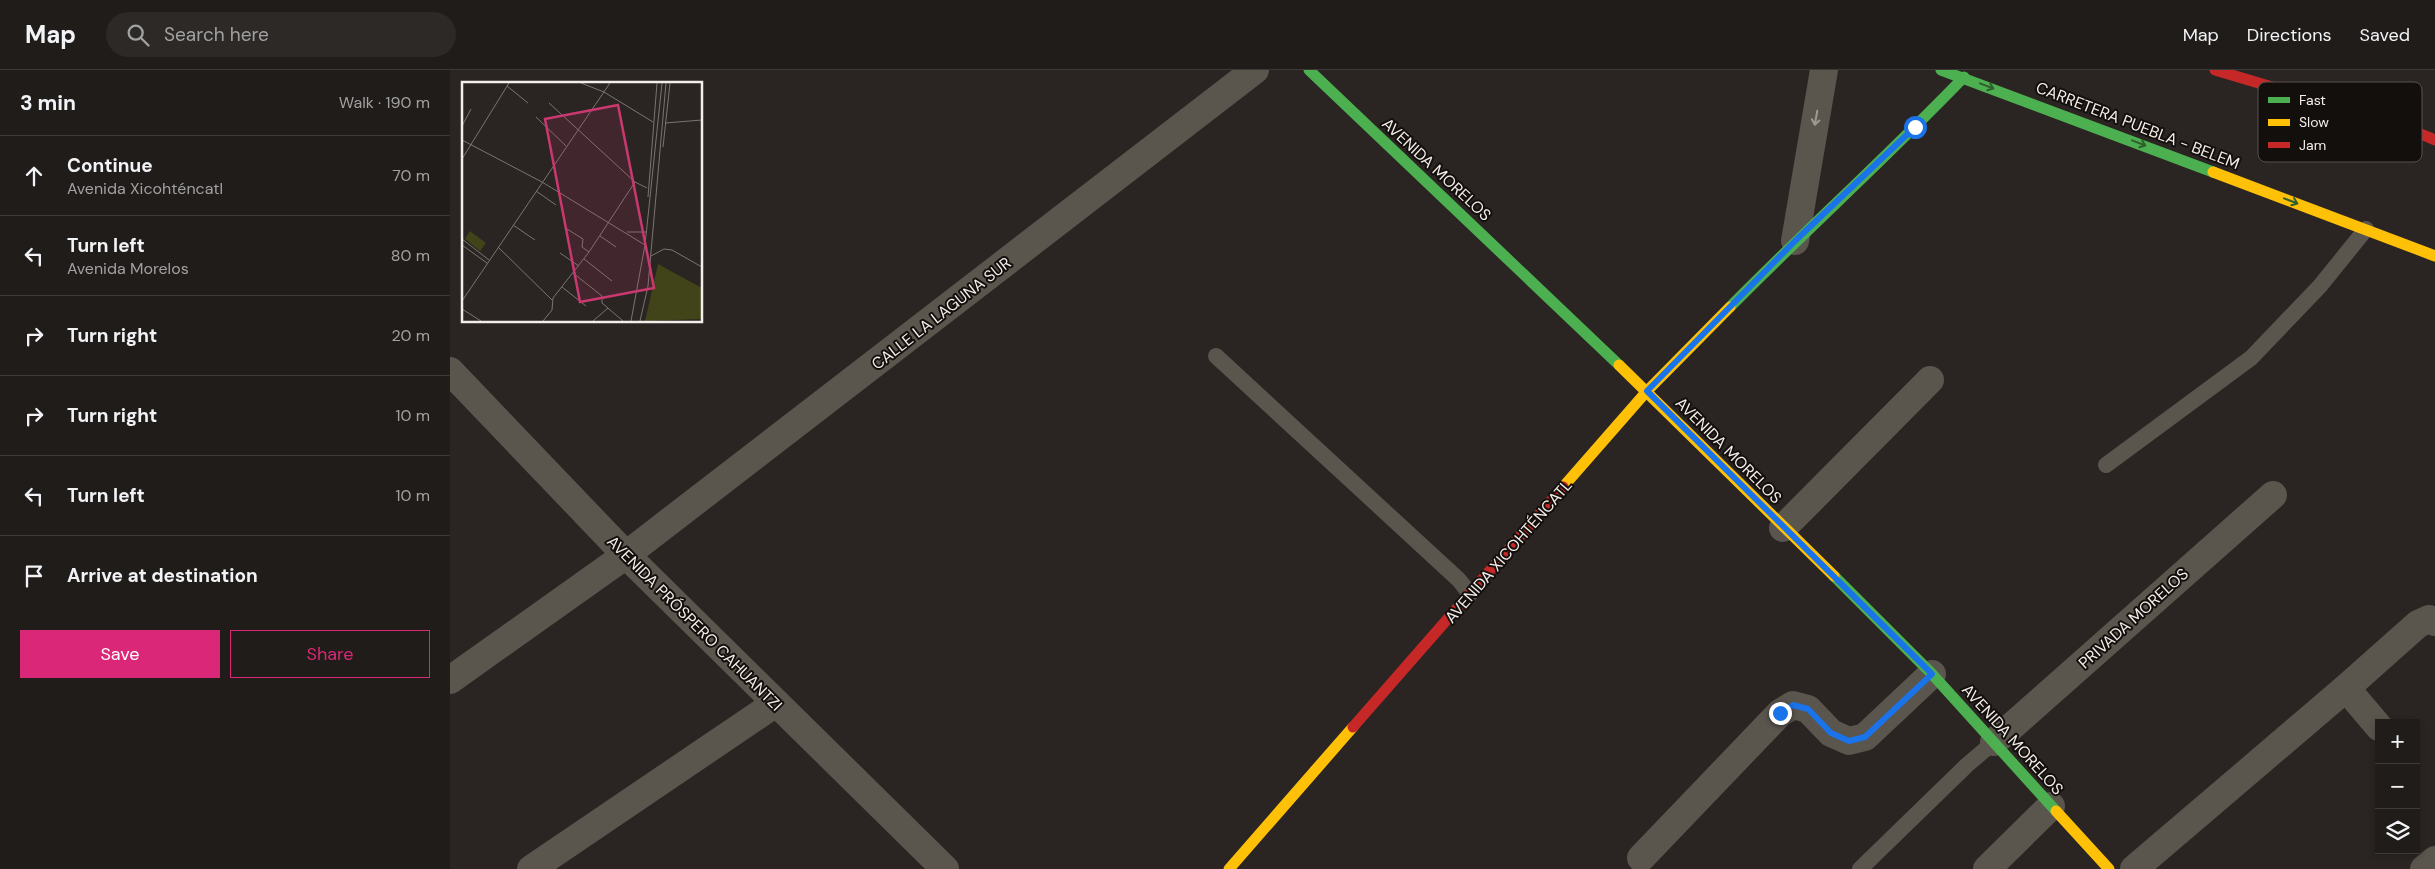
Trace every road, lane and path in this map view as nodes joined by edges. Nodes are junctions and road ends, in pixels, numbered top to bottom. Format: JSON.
{"nodes":[{"id":1,"x":1255,"y":70,"type":"edge"},
{"id":2,"x":1309,"y":70,"type":"edge"},
{"id":3,"x":1824,"y":70,"type":"edge"},
{"id":4,"x":1941,"y":70,"type":"edge"},
{"id":5,"x":2215,"y":70,"type":"edge"},
{"id":6,"x":1964,"y":77,"type":"junction"},
{"id":7,"x":2258,"y":83,"type":"edge"},
{"id":8,"x":2422,"y":135,"type":"edge"},
{"id":9,"x":2435,"y":140,"type":"edge"},
{"id":10,"x":2366,"y":229,"type":"junction"},
{"id":11,"x":1795,"y":241,"type":"junction"},
{"id":12,"x":2435,"y":256,"type":"edge"},
{"id":13,"x":1216,"y":356,"type":"dead end"},
{"id":14,"x":450,"y":371,"type":"edge"},
{"id":15,"x":1930,"y":380,"type":"dead end"},
{"id":16,"x":1647,"y":391,"type":"junction"},
{"id":17,"x":2106,"y":464,"type":"dead end"},
{"id":18,"x":2272,"y":495,"type":"dead end"},
{"id":19,"x":1783,"y":528,"type":"junction"},
{"id":20,"x":626,"y":555,"type":"junction"},
{"id":21,"x":1470,"y":594,"type":"junction"},
{"id":22,"x":2435,"y":622,"type":"edge"},
{"id":23,"x":1932,"y":674,"type":"junction"},
{"id":24,"x":450,"y":680,"type":"edge"},
{"id":25,"x":2346,"y":688,"type":"junction"},
{"id":26,"x":776,"y":703,"type":"junction"},
{"id":27,"x":2375,"y":723,"type":"edge"},
{"id":28,"x":1994,"y":742,"type":"junction"},
{"id":29,"x":2051,"y":806,"type":"junction"},
{"id":30,"x":1641,"y":858,"type":"dead end"},
{"id":31,"x":2435,"y":860,"type":"edge"},
{"id":32,"x":531,"y":869,"type":"edge"},
{"id":33,"x":945,"y":869,"type":"edge"},
{"id":34,"x":1229,"y":869,"type":"edge"},
{"id":35,"x":1860,"y":869,"type":"edge"},
{"id":36,"x":1987,"y":869,"type":"edge"},
{"id":37,"x":2109,"y":869,"type":"edge"},
{"id":38,"x":2134,"y":869,"type":"edge"},
{"id":39,"x":2424,"y":869,"type":"edge"}],
"edges":[{"from":1,"to":20,"type":"street","name":"CALLE LA LAGUNA SUR"},
{"from":2,"to":16,"type":"street","name":"AVENIDA MORELOS"},
{"from":3,"to":11,"type":"street","one_way":true},
{"from":4,"to":6,"type":"street","name":"CARRETERA PUEBLA - BELEM"},
{"from":5,"to":7,"type":"street"},
{"from":6,"to":10,"type":"street","name":"CARRETERA PUEBLA - BELEM","one_way":true},
{"from":6,"to":11,"type":"street","name":"AVENIDA XICOHTÉNCATL"},
{"from":8,"to":9,"type":"street"},
{"from":10,"to":12,"type":"street","name":"CARRETERA PUEBLA - BELEM"},
{"from":10,"to":17,"type":"lane"},
{"from":11,"to":16,"type":"street","name":"AVENIDA XICOHTÉNCATL"},
{"from":13,"to":21,"type":"lane"},
{"from":14,"to":20,"type":"street","name":"AVENIDA PRÓSPERO CAHUANTZI"},
{"from":15,"to":19,"type":"street"},
{"from":16,"to":19,"type":"street","name":"AVENIDA MORELOS"},
{"from":16,"to":21,"type":"street","name":"AVENIDA XICOHTÉNCATL"},
{"from":18,"to":28,"type":"street","name":"PRIVADA MORELOS"},
{"from":19,"to":23,"type":"street","name":"AVENIDA MORELOS"},
{"from":20,"to":24,"type":"street","name":"CALLE LA LAGUNA SUR"},
{"from":20,"to":26,"type":"street","name":"AVENIDA PRÓSPERO CAHUANTZI"},
{"from":21,"to":34,"type":"street","name":"AVENIDA XICOHTÉNCATL"},
{"from":22,"to":25,"type":"street"},
{"from":23,"to":28,"type":"street","name":"AVENIDA MORELOS"},
{"from":23,"to":30,"type":"street"},
{"from":25,"to":27,"type":"street"},
{"from":25,"to":38,"type":"street"},
{"from":26,"to":32,"type":"street"},
{"from":26,"to":33,"type":"street","name":"AVENIDA PRÓSPERO CAHUANTZI"},
{"from":28,"to":29,"type":"street","name":"AVENIDA MORELOS"},
{"from":28,"to":35,"type":"lane"},
{"from":29,"to":36,"type":"street"},
{"from":29,"to":37,"type":"street","name":"AVENIDA MORELOS"},
{"from":31,"to":39,"type":"street"}]}
